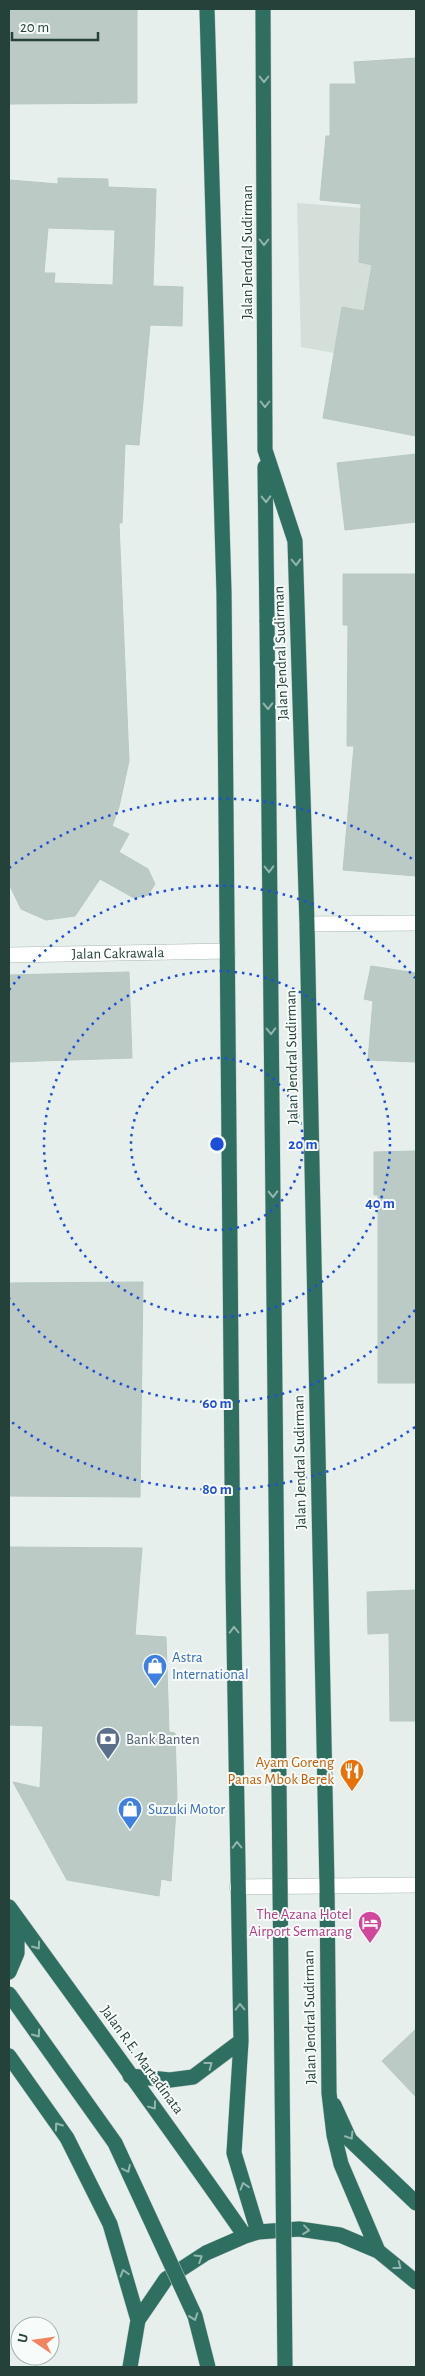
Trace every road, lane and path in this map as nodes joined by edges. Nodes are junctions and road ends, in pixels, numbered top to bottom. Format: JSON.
{"nodes":[{"id":1,"x":207,"y":9,"type":"edge"},
{"id":2,"x":263,"y":9,"type":"edge"},
{"id":3,"x":265,"y":450,"type":"junction"},
{"id":4,"x":416,"y":923,"type":"edge"},
{"id":5,"x":307,"y":924,"type":"junction"},
{"id":6,"x":228,"y":951,"type":"junction"},
{"id":7,"x":9,"y":955,"type":"edge"},
{"id":8,"x":416,"y":1885,"type":"edge"},
{"id":9,"x":327,"y":1886,"type":"junction"},
{"id":10,"x":237,"y":1887,"type":"junction"},
{"id":11,"x":13,"y":1912,"type":"edge"},
{"id":12,"x":9,"y":1972,"type":"edge"},
{"id":13,"x":9,"y":1994,"type":"edge"},
{"id":14,"x":241,"y":2041,"type":"junction"},
{"id":15,"x":9,"y":2056,"type":"edge"},
{"id":16,"x":130,"y":2076,"type":"junction"},
{"id":17,"x":329,"y":2093,"type":"junction"},
{"id":18,"x":416,"y":2203,"type":"edge"},
{"id":19,"x":252,"y":2234,"type":"junction"},
{"id":20,"x":378,"y":2251,"type":"junction"},
{"id":21,"x":416,"y":2282,"type":"edge"},
{"id":22,"x":138,"y":2320,"type":"junction"},
{"id":23,"x":130,"y":2367,"type":"edge"},
{"id":24,"x":208,"y":2367,"type":"edge"},
{"id":25,"x":285,"y":2367,"type":"edge"}],
"edges":[{"from":1,"to":6,"type":"highway"},
{"from":2,"to":3,"type":"highway","name":"Jalan Jendral Sudirman","one_way":true},
{"from":3,"to":5,"type":"highway","name":"Jalan Jendral Sudirman","one_way":true},
{"from":3,"to":25,"type":"highway","one_way":true,"bridge":true},
{"from":4,"to":5,"type":"street"},
{"from":5,"to":9,"type":"highway","name":"Jalan Jendral Sudirman"},
{"from":6,"to":7,"type":"street","name":"Jalan Cakrawala"},
{"from":10,"to":6,"type":"highway","one_way":true},
{"from":8,"to":9,"type":"street"},
{"from":9,"to":10,"type":"street"},
{"from":9,"to":17,"type":"highway","name":"Jalan Jendral Sudirman"},
{"from":14,"to":10,"type":"highway","one_way":true},
{"from":11,"to":12,"type":"highway"},
{"from":11,"to":16,"type":"highway","name":"Jalan R.E. Martadinata","one_way":true},
{"from":13,"to":24,"type":"highway","one_way":true,"bridge":true},
{"from":16,"to":14,"type":"highway","one_way":true},
{"from":19,"to":14,"type":"highway","one_way":true},
{"from":22,"to":15,"type":"highway","one_way":true},
{"from":16,"to":19,"type":"highway","name":"Jalan R.E. Martadinata","one_way":true},
{"from":17,"to":18,"type":"highway","one_way":true},
{"from":17,"to":20,"type":"highway","name":"Jalan Jendral Sudirman"},
{"from":19,"to":20,"type":"highway","one_way":true},
{"from":22,"to":19,"type":"highway","one_way":true},
{"from":20,"to":21,"type":"highway","one_way":true},
{"from":22,"to":23,"type":"highway"}]}
